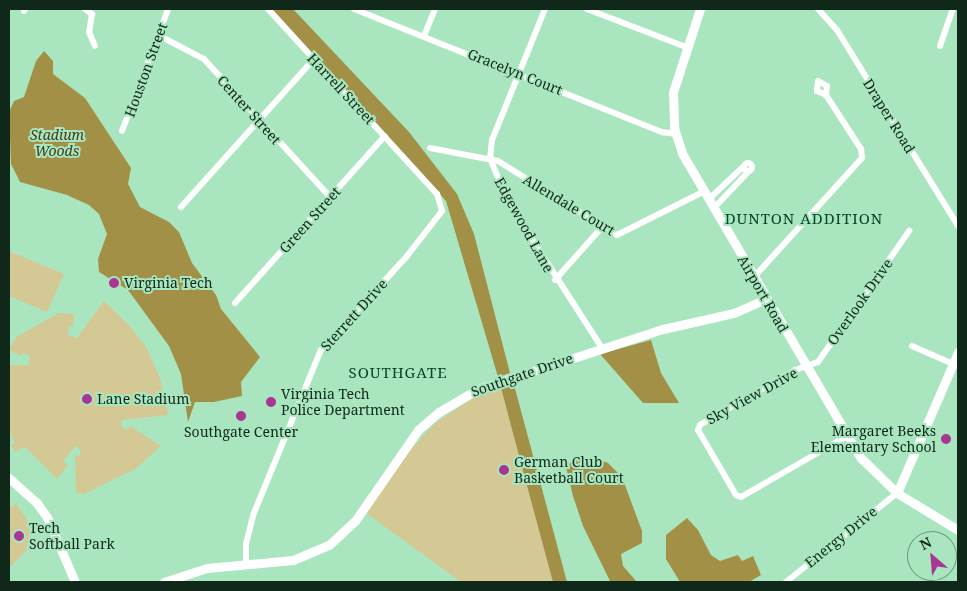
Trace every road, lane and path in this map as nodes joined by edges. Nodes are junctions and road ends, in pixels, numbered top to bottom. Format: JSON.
{"nodes":[{"id":1,"x":86,"y":9,"type":"edge"},
{"id":2,"x":168,"y":9,"type":"edge"},
{"id":3,"x":268,"y":9,"type":"edge"},
{"id":4,"x":354,"y":9,"type":"edge"},
{"id":5,"x":435,"y":9,"type":"edge"},
{"id":6,"x":544,"y":9,"type":"edge"},
{"id":7,"x":587,"y":9,"type":"edge"},
{"id":8,"x":700,"y":9,"type":"edge"},
{"id":9,"x":818,"y":9,"type":"edge"},
{"id":10,"x":953,"y":9,"type":"edge"},
{"id":11,"x":158,"y":35,"type":"junction"},
{"id":12,"x":424,"y":36,"type":"junction"},
{"id":13,"x":95,"y":46,"type":"dead end"},
{"id":14,"x":940,"y":46,"type":"dead end"},
{"id":15,"x":686,"y":47,"type":"junction"},
{"id":16,"x":314,"y":60,"type":"junction"},
{"id":17,"x":519,"y":74,"type":"junction"},
{"id":18,"x":826,"y":95,"type":"dead end"},
{"id":19,"x":258,"y":119,"type":"junction"},
{"id":20,"x":122,"y":131,"type":"dead end"},
{"id":21,"x":676,"y":134,"type":"junction"},
{"id":22,"x":385,"y":136,"type":"junction"},
{"id":23,"x":430,"y":148,"type":"dead end"},
{"id":24,"x":490,"y":158,"type":"junction"},
{"id":25,"x":415,"y":170,"type":"joint"},
{"id":26,"x":706,"y":196,"type":"junction"},
{"id":27,"x":330,"y":197,"type":"junction"},
{"id":28,"x":181,"y":207,"type":"dead end"},
{"id":29,"x":714,"y":209,"type":"junction"},
{"id":30,"x":602,"y":226,"type":"junction"},
{"id":31,"x":958,"y":226,"type":"edge"},
{"id":32,"x":909,"y":231,"type":"dead end"},
{"id":33,"x":754,"y":277,"type":"junction"},
{"id":34,"x":555,"y":280,"type":"junction"},
{"id":35,"x":766,"y":299,"type":"junction"},
{"id":36,"x":235,"y":303,"type":"dead end"},
{"id":37,"x":912,"y":346,"type":"dead end"},
{"id":38,"x":602,"y":348,"type":"junction"},
{"id":39,"x":958,"y":352,"type":"edge"},
{"id":40,"x":953,"y":364,"type":"junction"},
{"id":41,"x":806,"y":367,"type":"junction"},
{"id":42,"x":847,"y":436,"type":"junction"},
{"id":43,"x":9,"y":478,"type":"edge"},
{"id":44,"x":897,"y":493,"type":"junction"},
{"id":45,"x":958,"y":530,"type":"edge"},
{"id":46,"x":246,"y":565,"type":"junction"},
{"id":47,"x":75,"y":582,"type":"edge"},
{"id":48,"x":164,"y":582,"type":"edge"},
{"id":49,"x":786,"y":582,"type":"edge"}],
"edges":[{"from":1,"to":13,"type":"street"},
{"from":2,"to":11,"type":"street","name":"Houston Street"},
{"from":3,"to":16,"type":"street","name":"Harrell Street"},
{"from":4,"to":12,"type":"street","name":"Gracelyn Court"},
{"from":5,"to":12,"type":"street"},
{"from":6,"to":17,"type":"street"},
{"from":7,"to":15,"type":"street"},
{"from":8,"to":15,"type":"street","name":"Airport Road"},
{"from":9,"to":31,"type":"street","name":"Draper Road"},
{"from":10,"to":14,"type":"street"},
{"from":11,"to":19,"type":"street","name":"Center Street"},
{"from":11,"to":20,"type":"street","name":"Houston Street"},
{"from":12,"to":17,"type":"street","name":"Gracelyn Court"},
{"from":15,"to":21,"type":"street","name":"Airport Road"},
{"from":16,"to":19,"type":"street"},
{"from":16,"to":22,"type":"street","name":"Harrell Street"},
{"from":17,"to":21,"type":"street","name":"Gracelyn Court"},
{"from":17,"to":24,"type":"street"},
{"from":18,"to":33,"type":"street"},
{"from":19,"to":27,"type":"street","name":"Center Street"},
{"from":19,"to":28,"type":"street"},
{"from":21,"to":26,"type":"street","name":"Airport Road"},
{"from":22,"to":25,"type":"street","name":"Harrell Street"},
{"from":22,"to":27,"type":"street","name":"Green Street"},
{"from":23,"to":24,"type":"street","name":"Allendale Court"},
{"from":24,"to":30,"type":"street","name":"Allendale Court"},
{"from":24,"to":34,"type":"street","name":"Edgewood Lane"},
{"from":25,"to":46,"type":"street","name":"Sterrett Drive"},
{"from":26,"to":29,"type":"street","name":"Airport Road"},
{"from":26,"to":29,"type":"street","name":"Allendale Court"},
{"from":26,"to":30,"type":"street","name":"Allendale Court"},
{"from":27,"to":36,"type":"street","name":"Green Street"},
{"from":29,"to":33,"type":"street","name":"Airport Road"},
{"from":30,"to":34,"type":"street"},
{"from":32,"to":41,"type":"street","name":"Overlook Drive"},
{"from":33,"to":35,"type":"street","name":"Airport Road"},
{"from":34,"to":38,"type":"street","name":"Edgewood Lane"},
{"from":35,"to":38,"type":"street","name":"Southgate Drive"},
{"from":35,"to":41,"type":"street","name":"Airport Road"},
{"from":37,"to":40,"type":"street"},
{"from":38,"to":46,"type":"street","name":"Southgate Drive"},
{"from":39,"to":40,"type":"street"},
{"from":40,"to":44,"type":"street"},
{"from":41,"to":42,"type":"street","name":"Airport Road"},
{"from":41,"to":42,"type":"street","name":"Sky View Drive"},
{"from":42,"to":44,"type":"street","name":"Airport Road"},
{"from":43,"to":47,"type":"street"},
{"from":44,"to":45,"type":"street","name":"Airport Road"},
{"from":44,"to":49,"type":"street","name":"Energy Drive"},
{"from":46,"to":48,"type":"street","name":"Southgate Drive"}]}
